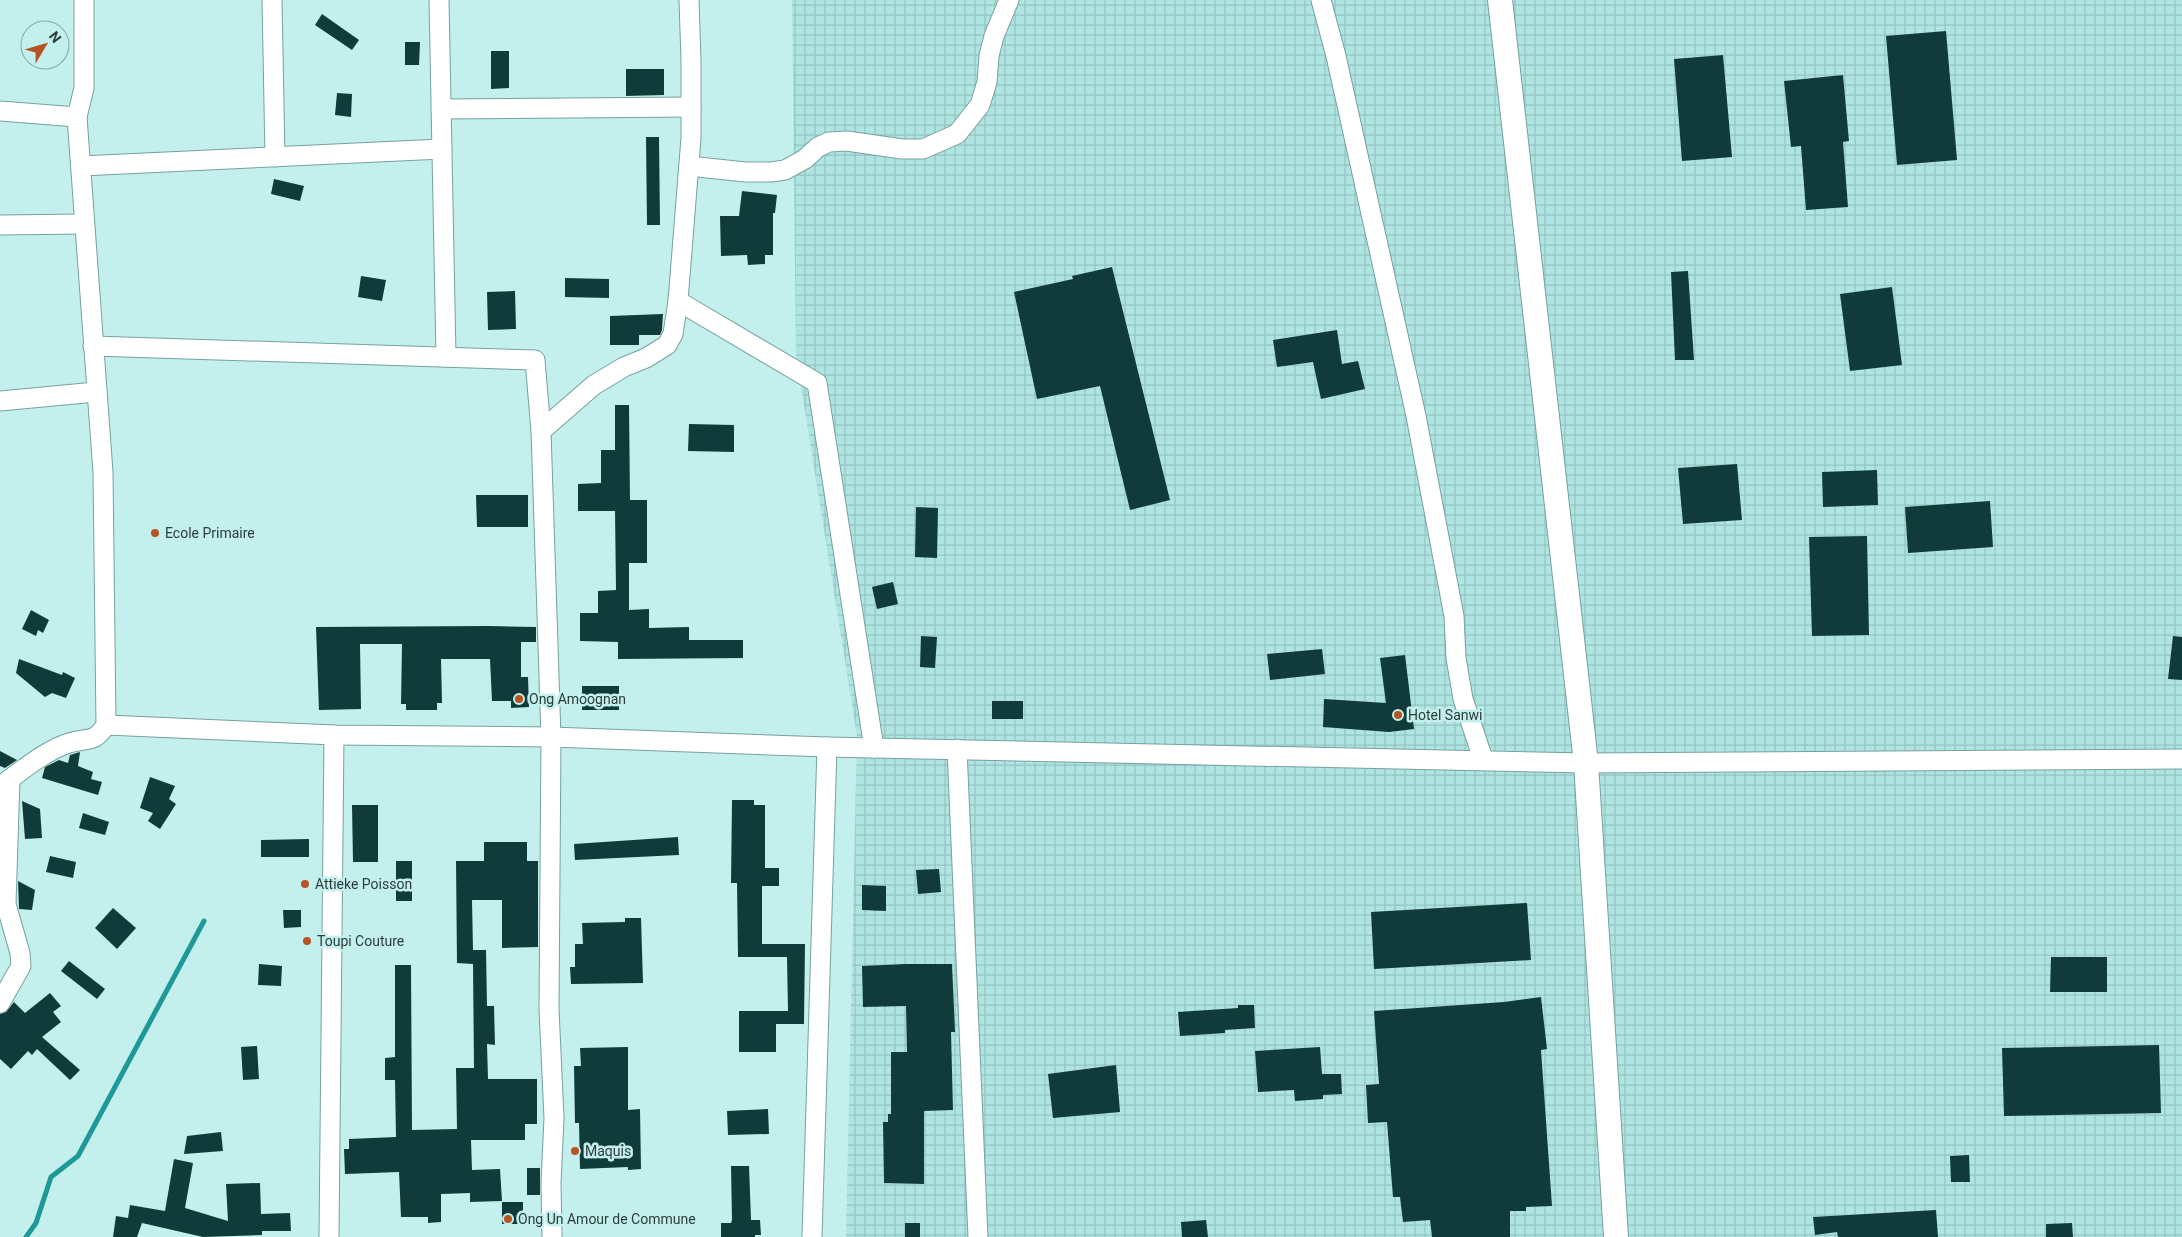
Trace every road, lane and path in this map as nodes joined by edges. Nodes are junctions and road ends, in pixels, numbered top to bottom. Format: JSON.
{"nodes":[{"id":1,"x":84,"y":0,"type":"edge"},
{"id":2,"x":272,"y":0,"type":"edge"},
{"id":3,"x":439,"y":0,"type":"edge"},
{"id":4,"x":689,"y":0,"type":"edge"},
{"id":5,"x":1009,"y":0,"type":"edge"},
{"id":6,"x":1321,"y":0,"type":"edge"},
{"id":7,"x":1500,"y":0,"type":"edge"},
{"id":8,"x":691,"y":107,"type":"junction"},
{"id":9,"x":441,"y":109,"type":"junction"},
{"id":10,"x":0,"y":111,"type":"edge"},
{"id":11,"x":77,"y":117,"type":"junction"},
{"id":12,"x":442,"y":149,"type":"junction"},
{"id":13,"x":275,"y":157,"type":"junction"},
{"id":14,"x":80,"y":166,"type":"junction"},
{"id":15,"x":689,"y":166,"type":"junction"},
{"id":16,"x":84,"y":224,"type":"junction"},
{"id":17,"x":0,"y":225,"type":"edge"},
{"id":18,"x":678,"y":301,"type":"junction"},
{"id":19,"x":93,"y":346,"type":"junction"},
{"id":20,"x":446,"y":358,"type":"junction"},
{"id":21,"x":96,"y":392,"type":"junction"},
{"id":22,"x":0,"y":401,"type":"edge"},
{"id":23,"x":541,"y":431,"type":"junction"},
{"id":24,"x":106,"y":725,"type":"junction"},
{"id":25,"x":334,"y":734,"type":"junction"},
{"id":26,"x":551,"y":737,"type":"junction"},
{"id":27,"x":827,"y":747,"type":"junction"},
{"id":28,"x":874,"y":748,"type":"junction"},
{"id":29,"x":957,"y":749,"type":"junction"},
{"id":30,"x":1483,"y":759,"type":"junction"},
{"id":31,"x":2182,"y":759,"type":"edge"},
{"id":32,"x":1586,"y":762,"type":"junction"},
{"id":33,"x":5,"y":783,"type":"edge"},
{"id":34,"x":0,"y":1002,"type":"edge"},
{"id":35,"x":329,"y":1237,"type":"edge"},
{"id":36,"x":552,"y":1237,"type":"edge"},
{"id":37,"x":812,"y":1237,"type":"edge"},
{"id":38,"x":978,"y":1237,"type":"edge"},
{"id":39,"x":1616,"y":1237,"type":"edge"}],
"edges":[{"from":1,"to":11,"type":"street"},
{"from":2,"to":13,"type":"street"},
{"from":3,"to":9,"type":"street"},
{"from":4,"to":8,"type":"street"},
{"from":5,"to":15,"type":"street"},
{"from":6,"to":30,"type":"street"},
{"from":7,"to":32,"type":"street"},
{"from":8,"to":9,"type":"street"},
{"from":8,"to":15,"type":"street"},
{"from":9,"to":12,"type":"street"},
{"from":10,"to":11,"type":"street"},
{"from":11,"to":14,"type":"street"},
{"from":12,"to":13,"type":"street"},
{"from":12,"to":20,"type":"street"},
{"from":13,"to":14,"type":"street"},
{"from":14,"to":16,"type":"street"},
{"from":15,"to":18,"type":"street"},
{"from":16,"to":17,"type":"street"},
{"from":16,"to":19,"type":"street"},
{"from":18,"to":23,"type":"street"},
{"from":18,"to":28,"type":"street"},
{"from":19,"to":20,"type":"street"},
{"from":19,"to":21,"type":"street"},
{"from":20,"to":23,"type":"street"},
{"from":21,"to":22,"type":"street"},
{"from":21,"to":24,"type":"street"},
{"from":23,"to":26,"type":"street"},
{"from":24,"to":25,"type":"street"},
{"from":24,"to":33,"type":"street"},
{"from":25,"to":26,"type":"street"},
{"from":25,"to":35,"type":"street"},
{"from":26,"to":27,"type":"street"},
{"from":26,"to":36,"type":"street"},
{"from":27,"to":28,"type":"street"},
{"from":27,"to":37,"type":"street"},
{"from":28,"to":29,"type":"street"},
{"from":29,"to":30,"type":"street"},
{"from":29,"to":38,"type":"street"},
{"from":30,"to":32,"type":"street"},
{"from":31,"to":32,"type":"street"},
{"from":32,"to":39,"type":"street"},
{"from":33,"to":34,"type":"street"}]}
